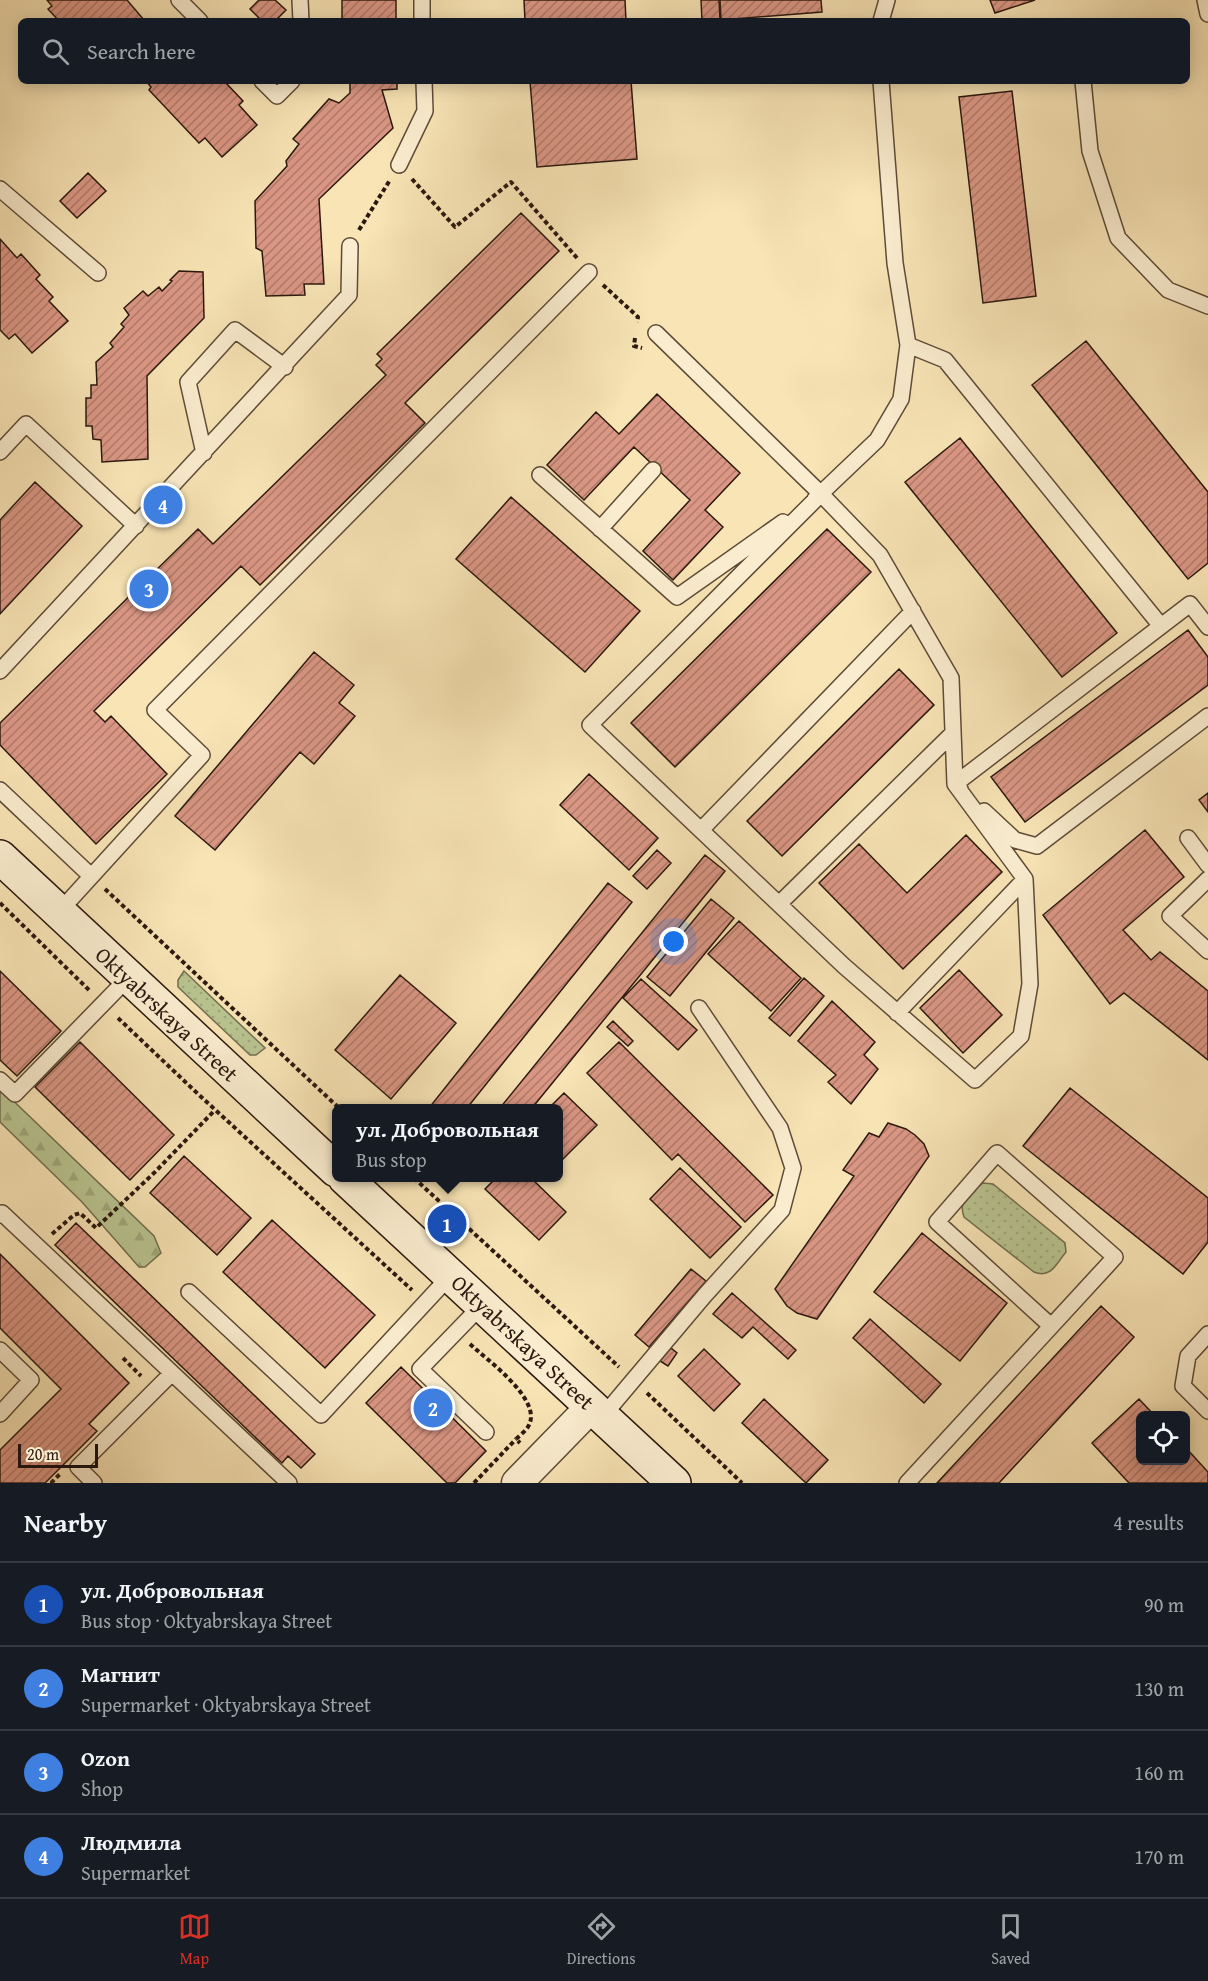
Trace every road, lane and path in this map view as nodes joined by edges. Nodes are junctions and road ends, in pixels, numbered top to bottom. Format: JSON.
{"nodes":[{"id":1,"x":179,"y":0,"type":"edge"},
{"id":2,"x":300,"y":0,"type":"edge"},
{"id":3,"x":422,"y":0,"type":"edge"},
{"id":4,"x":887,"y":0,"type":"edge"},
{"id":5,"x":1205,"y":0,"type":"edge"},
{"id":6,"x":1208,"y":14,"type":"edge"},
{"id":7,"x":197,"y":18,"type":"edge"},
{"id":8,"x":301,"y":18,"type":"edge"},
{"id":9,"x":422,"y":18,"type":"edge"},
{"id":10,"x":882,"y":18,"type":"edge"},
{"id":11,"x":265,"y":84,"type":"edge"},
{"id":12,"x":288,"y":84,"type":"edge"},
{"id":13,"x":424,"y":84,"type":"edge"},
{"id":14,"x":881,"y":84,"type":"edge"},
{"id":15,"x":1083,"y":84,"type":"edge"},
{"id":16,"x":399,"y":165,"type":"junction"},
{"id":17,"x":0,"y":189,"type":"edge"},
{"id":18,"x":350,"y":246,"type":"joint"},
{"id":19,"x":589,"y":272,"type":"junction"},
{"id":20,"x":98,"y":273,"type":"dead end"},
{"id":21,"x":1208,"y":306,"type":"edge"},
{"id":22,"x":637,"y":327,"type":"dead end"},
{"id":23,"x":656,"y":333,"type":"dead end"},
{"id":24,"x":635,"y":337,"type":"dead end"},
{"id":25,"x":908,"y":345,"type":"junction"},
{"id":26,"x":681,"y":357,"type":"junction"},
{"id":27,"x":285,"y":367,"type":"junction"},
{"id":28,"x":0,"y":452,"type":"edge"},
{"id":29,"x":204,"y":453,"type":"junction"},
{"id":30,"x":653,"y":470,"type":"dead end"},
{"id":31,"x":540,"y":475,"type":"dead end"},
{"id":32,"x":821,"y":494,"type":"junction"},
{"id":33,"x":136,"y":526,"type":"junction"},
{"id":34,"x":600,"y":529,"type":"junction"},
{"id":35,"x":913,"y":611,"type":"junction"},
{"id":36,"x":1161,"y":626,"type":"junction"},
{"id":37,"x":1208,"y":627,"type":"edge"},
{"id":38,"x":0,"y":671,"type":"edge"},
{"id":39,"x":1208,"y":716,"type":"edge"},
{"id":40,"x":953,"y":734,"type":"junction"},
{"id":41,"x":955,"y":784,"type":"junction"},
{"id":42,"x":0,"y":790,"type":"edge"},
{"id":43,"x":701,"y":830,"type":"junction"},
{"id":44,"x":1188,"y":838,"type":"dead end"},
{"id":45,"x":0,"y":857,"type":"edge"},
{"id":46,"x":1208,"y":865,"type":"edge"},
{"id":47,"x":91,"y":876,"type":"junction"},
{"id":48,"x":1026,"y":879,"type":"junction"},
{"id":49,"x":1208,"y":879,"type":"edge"},
{"id":50,"x":0,"y":903,"type":"edge"},
{"id":51,"x":779,"y":904,"type":"junction"},
{"id":52,"x":58,"y":913,"type":"junction"},
{"id":53,"x":1208,"y":951,"type":"edge"},
{"id":54,"x":128,"y":978,"type":"junction"},
{"id":55,"x":103,"y":1004,"type":"junction"},
{"id":56,"x":699,"y":1008,"type":"dead end"},
{"id":57,"x":897,"y":1013,"type":"junction"},
{"id":58,"x":0,"y":1080,"type":"edge"},
{"id":59,"x":335,"y":1104,"type":"edge"},
{"id":60,"x":215,"y":1110,"type":"junction"},
{"id":61,"x":332,"y":1166,"type":"edge"},
{"id":62,"x":349,"y":1182,"type":"edge"},
{"id":63,"x":418,"y":1182,"type":"edge"},
{"id":64,"x":0,"y":1215,"type":"edge"},
{"id":65,"x":54,"y":1232,"type":"dead end"},
{"id":66,"x":451,"y":1275,"type":"junction"},
{"id":67,"x":189,"y":1292,"type":"dead end"},
{"id":68,"x":426,"y":1302,"type":"junction"},
{"id":69,"x":482,"y":1305,"type":"junction"},
{"id":70,"x":1051,"y":1326,"type":"junction"},
{"id":71,"x":457,"y":1331,"type":"junction"},
{"id":72,"x":1208,"y":1334,"type":"edge"},
{"id":73,"x":0,"y":1350,"type":"edge"},
{"id":74,"x":116,"y":1351,"type":"dead end"},
{"id":75,"x":172,"y":1373,"type":"junction"},
{"id":76,"x":634,"y":1380,"type":"junction"},
{"id":77,"x":149,"y":1384,"type":"dead end"},
{"id":78,"x":598,"y":1411,"type":"junction"},
{"id":79,"x":1208,"y":1411,"type":"edge"},
{"id":80,"x":0,"y":1414,"type":"edge"},
{"id":81,"x":530,"y":1425,"type":"dead end"},
{"id":82,"x":486,"y":1432,"type":"dead end"},
{"id":83,"x":516,"y":1440,"type":"dead end"},
{"id":84,"x":68,"y":1466,"type":"dead end"},
{"id":85,"x":53,"y":1483,"type":"edge"},
{"id":86,"x":94,"y":1483,"type":"edge"},
{"id":87,"x":289,"y":1483,"type":"edge"},
{"id":88,"x":474,"y":1483,"type":"edge"},
{"id":89,"x":517,"y":1483,"type":"edge"},
{"id":90,"x":674,"y":1483,"type":"edge"},
{"id":91,"x":742,"y":1483,"type":"edge"},
{"id":92,"x":907,"y":1483,"type":"edge"}],
"edges":[{"from":1,"to":7,"type":"lane"},
{"from":2,"to":8,"type":"lane"},
{"from":3,"to":9,"type":"lane"},
{"from":4,"to":10,"type":"lane"},
{"from":5,"to":6,"type":"lane"},
{"from":11,"to":12,"type":"lane"},
{"from":13,"to":16,"type":"lane"},
{"from":14,"to":25,"type":"lane"},
{"from":15,"to":21,"type":"lane"},
{"from":16,"to":18,"type":"path"},
{"from":16,"to":19,"type":"path"},
{"from":17,"to":20,"type":"lane"},
{"from":18,"to":27,"type":"lane"},
{"from":19,"to":22,"type":"path"},
{"from":19,"to":47,"type":"lane"},
{"from":23,"to":26,"type":"lane"},
{"from":24,"to":26,"type":"path"},
{"from":25,"to":32,"type":"lane"},
{"from":25,"to":36,"type":"lane"},
{"from":26,"to":32,"type":"lane"},
{"from":27,"to":29,"type":"lane"},
{"from":27,"to":29,"type":"lane"},
{"from":28,"to":33,"type":"lane"},
{"from":29,"to":33,"type":"lane"},
{"from":30,"to":34,"type":"lane"},
{"from":31,"to":34,"type":"lane"},
{"from":32,"to":34,"type":"lane"},
{"from":32,"to":35,"type":"lane"},
{"from":32,"to":43,"type":"lane"},
{"from":33,"to":38,"type":"lane"},
{"from":35,"to":40,"type":"lane"},
{"from":35,"to":43,"type":"lane"},
{"from":36,"to":37,"type":"lane"},
{"from":36,"to":41,"type":"lane"},
{"from":39,"to":41,"type":"lane"},
{"from":40,"to":41,"type":"lane"},
{"from":40,"to":51,"type":"lane"},
{"from":41,"to":48,"type":"lane"},
{"from":42,"to":47,"type":"lane"},
{"from":43,"to":51,"type":"lane"},
{"from":44,"to":46,"type":"lane"},
{"from":45,"to":52,"type":"main road","name":"Oktyabrskaya Street"},
{"from":47,"to":52,"type":"lane"},
{"from":47,"to":59,"type":"path"},
{"from":48,"to":57,"type":"lane"},
{"from":48,"to":57,"type":"lane"},
{"from":49,"to":53,"type":"lane"},
{"from":50,"to":55,"type":"path"},
{"from":51,"to":57,"type":"lane"},
{"from":52,"to":54,"type":"main road","name":"Oktyabrskaya Street"},
{"from":54,"to":55,"type":"lane"},
{"from":54,"to":61,"type":"main road","name":"Oktyabrskaya Street"},
{"from":55,"to":58,"type":"lane"},
{"from":55,"to":60,"type":"path"},
{"from":56,"to":76,"type":"lane"},
{"from":60,"to":65,"type":"path"},
{"from":60,"to":68,"type":"path"},
{"from":62,"to":66,"type":"main road","name":"Oktyabrskaya Street"},
{"from":63,"to":76,"type":"path"},
{"from":64,"to":75,"type":"lane"},
{"from":66,"to":68,"type":"lane"},
{"from":66,"to":69,"type":"main road","name":"Oktyabrskaya Street"},
{"from":67,"to":68,"type":"lane"},
{"from":69,"to":71,"type":"lane"},
{"from":69,"to":78,"type":"main road","name":"Oktyabrskaya Street"},
{"from":70,"to":70,"type":"lane"},
{"from":70,"to":92,"type":"lane"},
{"from":71,"to":81,"type":"path"},
{"from":71,"to":82,"type":"lane"},
{"from":72,"to":79,"type":"lane"},
{"from":73,"to":80,"type":"lane"},
{"from":74,"to":77,"type":"path"},
{"from":75,"to":86,"type":"lane"},
{"from":75,"to":87,"type":"lane"},
{"from":76,"to":78,"type":"lane"},
{"from":76,"to":91,"type":"path"},
{"from":78,"to":89,"type":"street"},
{"from":78,"to":90,"type":"main road","name":"Oktyabrskaya Street"},
{"from":83,"to":88,"type":"path"},
{"from":84,"to":85,"type":"path"}]}
